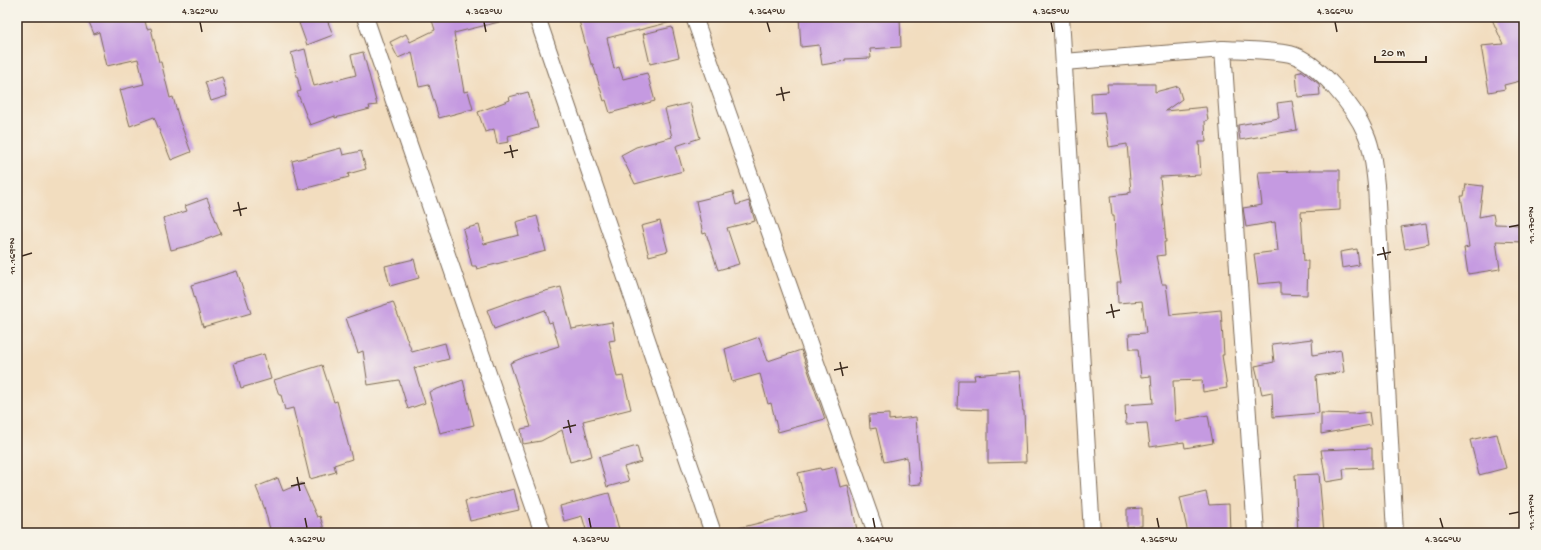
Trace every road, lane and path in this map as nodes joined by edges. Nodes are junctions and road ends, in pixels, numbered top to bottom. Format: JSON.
{"nodes":[{"id":1,"x":365,"y":17,"type":"edge"},
{"id":2,"x":537,"y":17,"type":"edge"},
{"id":3,"x":694,"y":17,"type":"edge"},
{"id":4,"x":1061,"y":17,"type":"edge"},
{"id":5,"x":1223,"y":49,"type":"junction"},
{"id":6,"x":1064,"y":62,"type":"junction"},
{"id":7,"x":543,"y":533,"type":"edge"},
{"id":8,"x":712,"y":533,"type":"edge"},
{"id":9,"x":876,"y":533,"type":"edge"},
{"id":10,"x":1092,"y":533,"type":"edge"},
{"id":11,"x":1256,"y":533,"type":"edge"},
{"id":12,"x":1395,"y":533,"type":"edge"}],
"edges":[{"from":1,"to":7,"type":"street"},
{"from":2,"to":8,"type":"street"},
{"from":3,"to":9,"type":"street"},
{"from":4,"to":6,"type":"street"},
{"from":5,"to":6,"type":"street"},
{"from":5,"to":11,"type":"street"},
{"from":5,"to":12,"type":"street"},
{"from":6,"to":10,"type":"street"}]}
